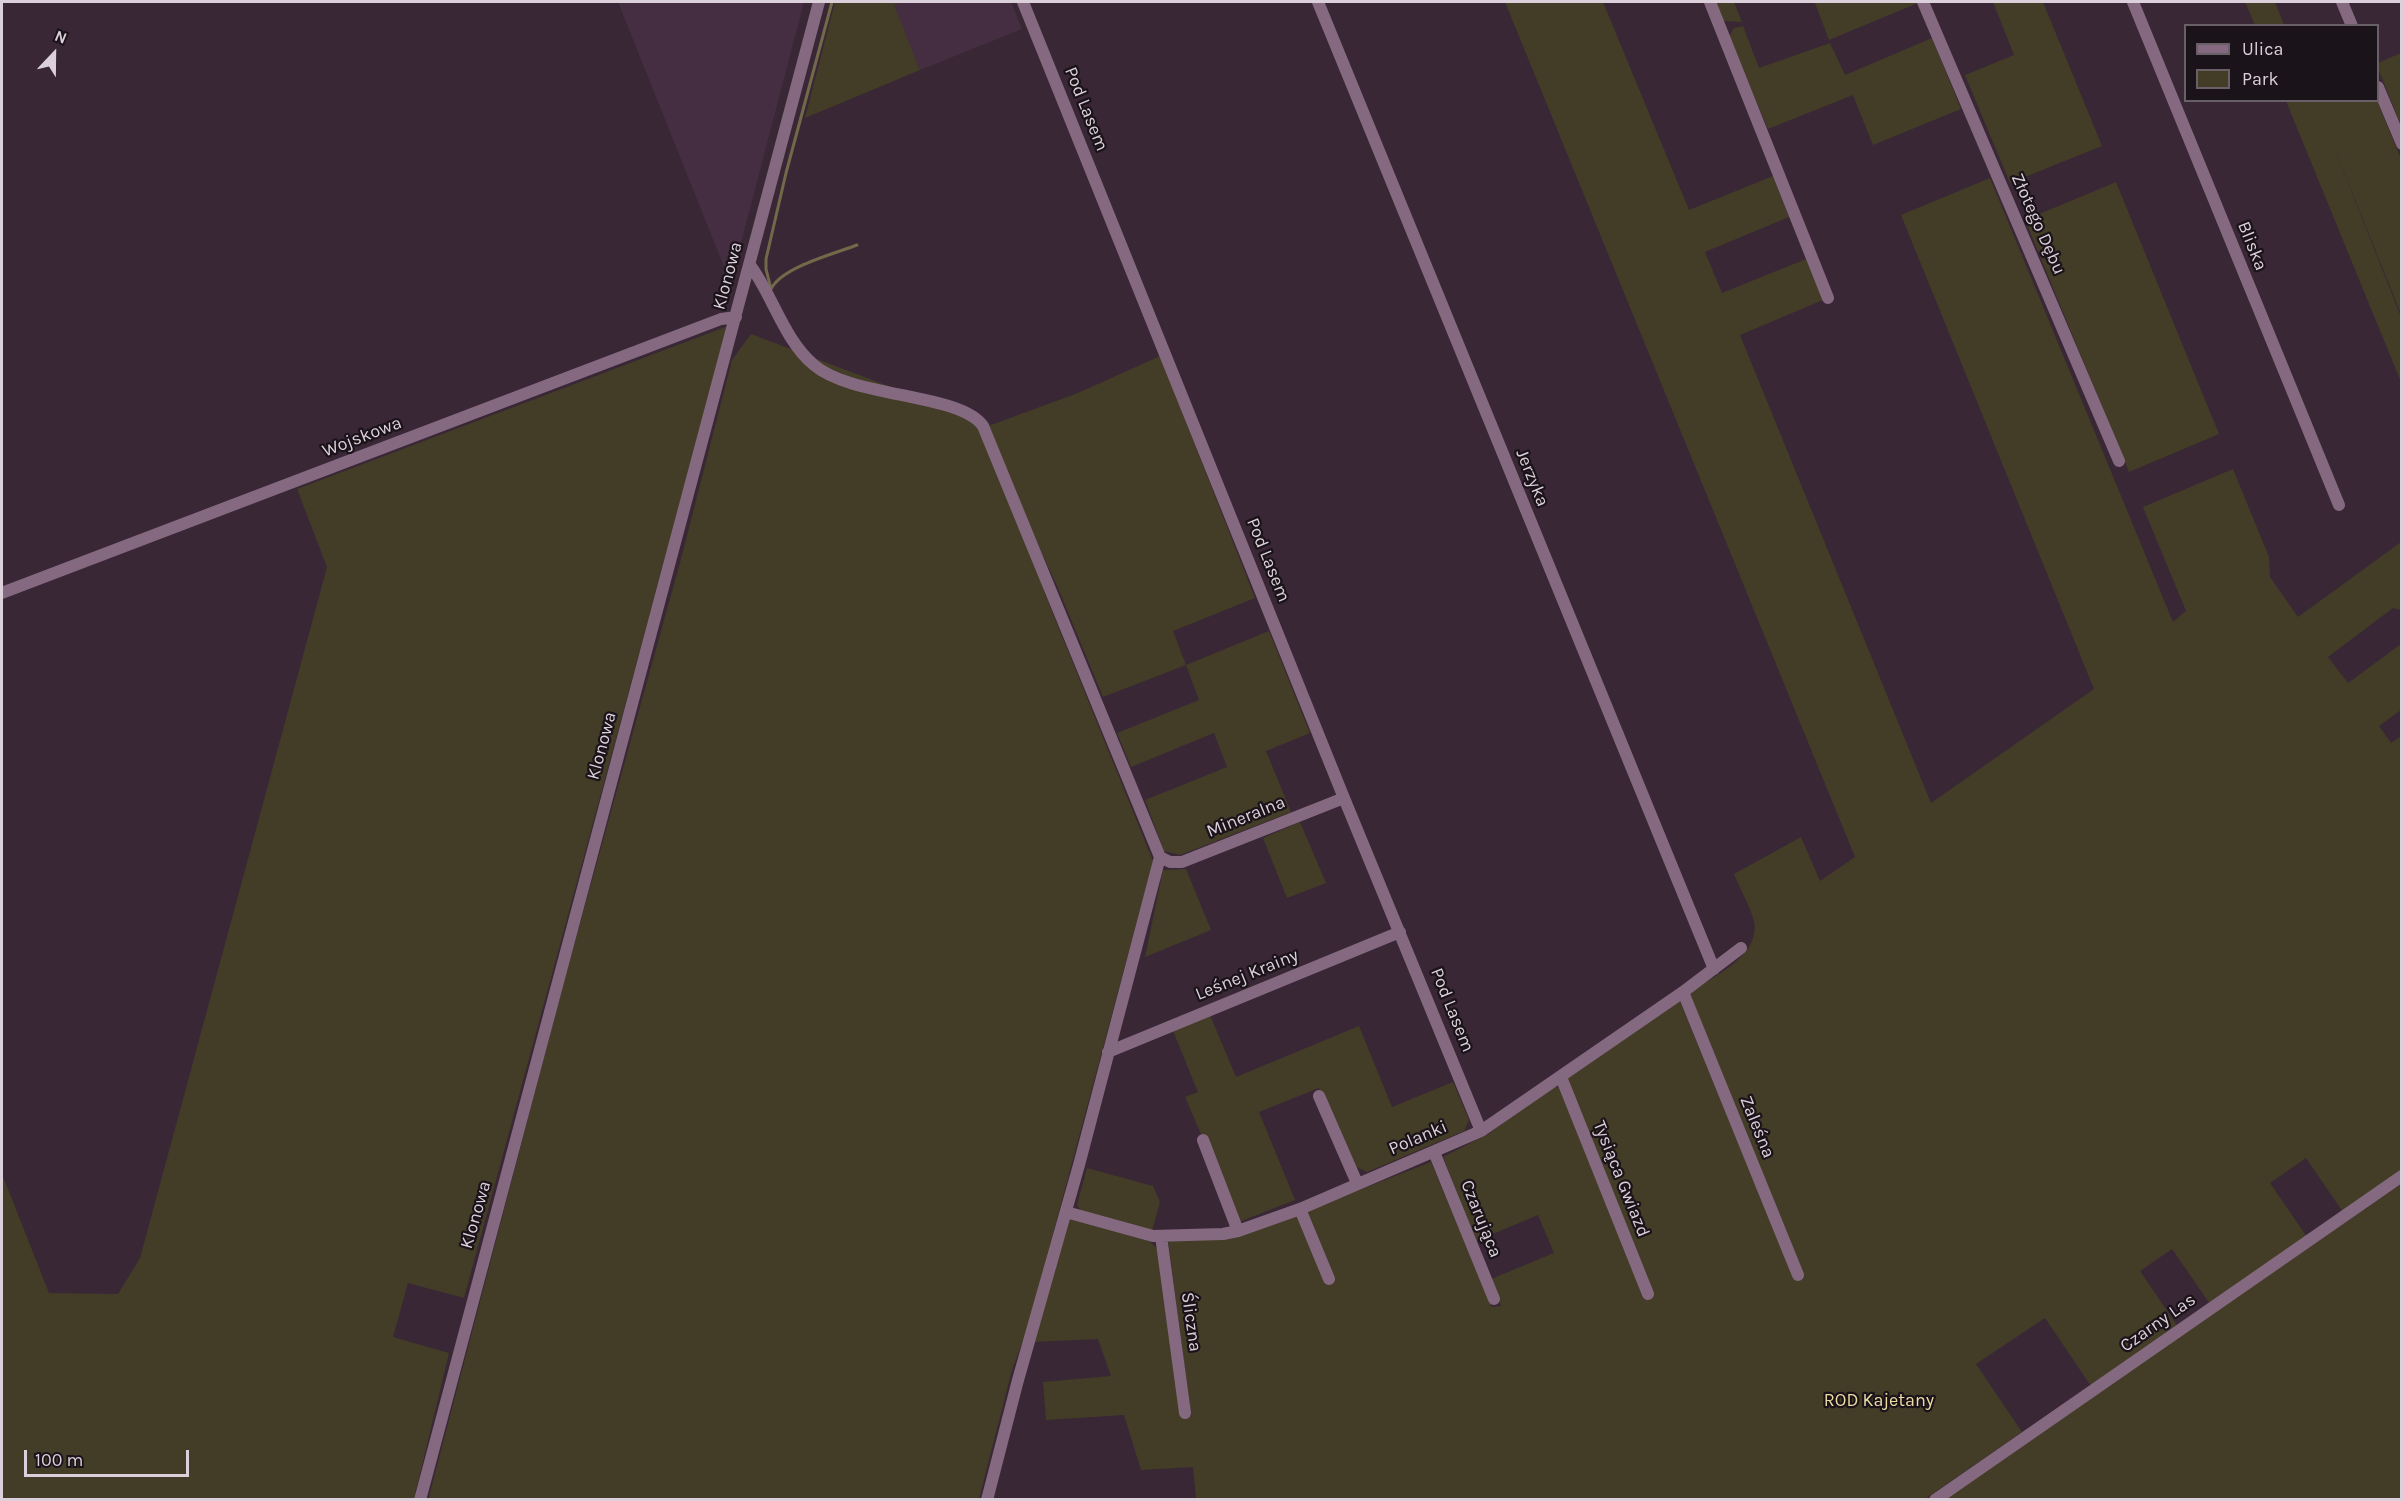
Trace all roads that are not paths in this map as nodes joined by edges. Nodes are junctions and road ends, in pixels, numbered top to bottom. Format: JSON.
{"nodes":[{"id":1,"x":819,"y":2,"type":"edge"},
{"id":2,"x":1023,"y":2,"type":"edge"},
{"id":3,"x":1318,"y":2,"type":"edge"},
{"id":4,"x":1710,"y":2,"type":"edge"},
{"id":5,"x":1923,"y":2,"type":"edge"},
{"id":6,"x":2133,"y":2,"type":"edge"},
{"id":7,"x":2342,"y":2,"type":"edge"},
{"id":8,"x":2351,"y":24,"type":"edge"},
{"id":9,"x":2379,"y":89,"type":"edge"},
{"id":10,"x":2402,"y":144,"type":"edge"},
{"id":11,"x":750,"y":265,"type":"junction"},
{"id":12,"x":1828,"y":298,"type":"dead end"},
{"id":13,"x":736,"y":317,"type":"junction"},
{"id":14,"x":2120,"y":461,"type":"dead end"},
{"id":15,"x":2339,"y":505,"type":"dead end"},
{"id":16,"x":2,"y":593,"type":"edge"},
{"id":17,"x":1344,"y":798,"type":"junction"},
{"id":18,"x":1160,"y":857,"type":"junction"},
{"id":19,"x":1400,"y":932,"type":"junction"},
{"id":20,"x":1741,"y":948,"type":"dead end"},
{"id":21,"x":1713,"y":969,"type":"junction"},
{"id":22,"x":1683,"y":992,"type":"junction"},
{"id":23,"x":1108,"y":1052,"type":"junction"},
{"id":24,"x":1561,"y":1077,"type":"junction"},
{"id":25,"x":1319,"y":1096,"type":"dead end"},
{"id":26,"x":1481,"y":1131,"type":"junction"},
{"id":27,"x":1203,"y":1140,"type":"dead end"},
{"id":28,"x":1434,"y":1152,"type":"junction"},
{"id":29,"x":2402,"y":1176,"type":"edge"},
{"id":30,"x":1357,"y":1183,"type":"junction"},
{"id":31,"x":1300,"y":1209,"type":"junction"},
{"id":32,"x":1066,"y":1212,"type":"junction"},
{"id":33,"x":1238,"y":1231,"type":"junction"},
{"id":34,"x":1161,"y":1236,"type":"junction"},
{"id":35,"x":1798,"y":1275,"type":"dead end"},
{"id":36,"x":1329,"y":1279,"type":"dead end"},
{"id":37,"x":1648,"y":1294,"type":"dead end"},
{"id":38,"x":1494,"y":1299,"type":"dead end"},
{"id":39,"x":1185,"y":1413,"type":"dead end"},
{"id":40,"x":420,"y":1500,"type":"edge"},
{"id":41,"x":987,"y":1500,"type":"edge"},
{"id":42,"x":1935,"y":1500,"type":"edge"}],
"edges":[{"from":1,"to":11,"type":"street","name":"Klonowa"},
{"from":2,"to":17,"type":"street","name":"Pod Lasem"},
{"from":3,"to":21,"type":"street","name":"Jerzyka"},
{"from":4,"to":12,"type":"street"},
{"from":5,"to":14,"type":"street","name":"Złotego Dębu"},
{"from":6,"to":15,"type":"street","name":"Bliska"},
{"from":7,"to":8,"type":"street"},
{"from":9,"to":10,"type":"street"},
{"from":11,"to":13,"type":"street","name":"Klonowa"},
{"from":11,"to":18,"type":"street"},
{"from":13,"to":16,"type":"street","name":"Wojskowa"},
{"from":13,"to":40,"type":"street","name":"Klonowa"},
{"from":17,"to":18,"type":"street","name":"Mineralna"},
{"from":17,"to":19,"type":"street","name":"Pod Lasem"},
{"from":18,"to":23,"type":"street"},
{"from":19,"to":23,"type":"street","name":"Leśnej Krainy"},
{"from":19,"to":26,"type":"street","name":"Pod Lasem"},
{"from":20,"to":21,"type":"street","name":"Polanki"},
{"from":21,"to":22,"type":"street","name":"Polanki"},
{"from":22,"to":24,"type":"street","name":"Polanki"},
{"from":22,"to":35,"type":"street","name":"Zaleśna"},
{"from":23,"to":32,"type":"street"},
{"from":24,"to":26,"type":"street","name":"Polanki"},
{"from":24,"to":37,"type":"street","name":"Tysiąca Gwiazd"},
{"from":25,"to":30,"type":"street"},
{"from":26,"to":28,"type":"street","name":"Polanki"},
{"from":27,"to":33,"type":"street"},
{"from":28,"to":30,"type":"street","name":"Polanki"},
{"from":28,"to":38,"type":"street","name":"Czarująca"},
{"from":29,"to":42,"type":"street","name":"Czarny Las"},
{"from":30,"to":31,"type":"street","name":"Polanki"},
{"from":31,"to":33,"type":"street","name":"Polanki"},
{"from":31,"to":36,"type":"street"},
{"from":32,"to":34,"type":"street","name":"Polanki"},
{"from":32,"to":41,"type":"street"},
{"from":33,"to":34,"type":"street","name":"Polanki"},
{"from":34,"to":39,"type":"street","name":"Śliczna"}]}
